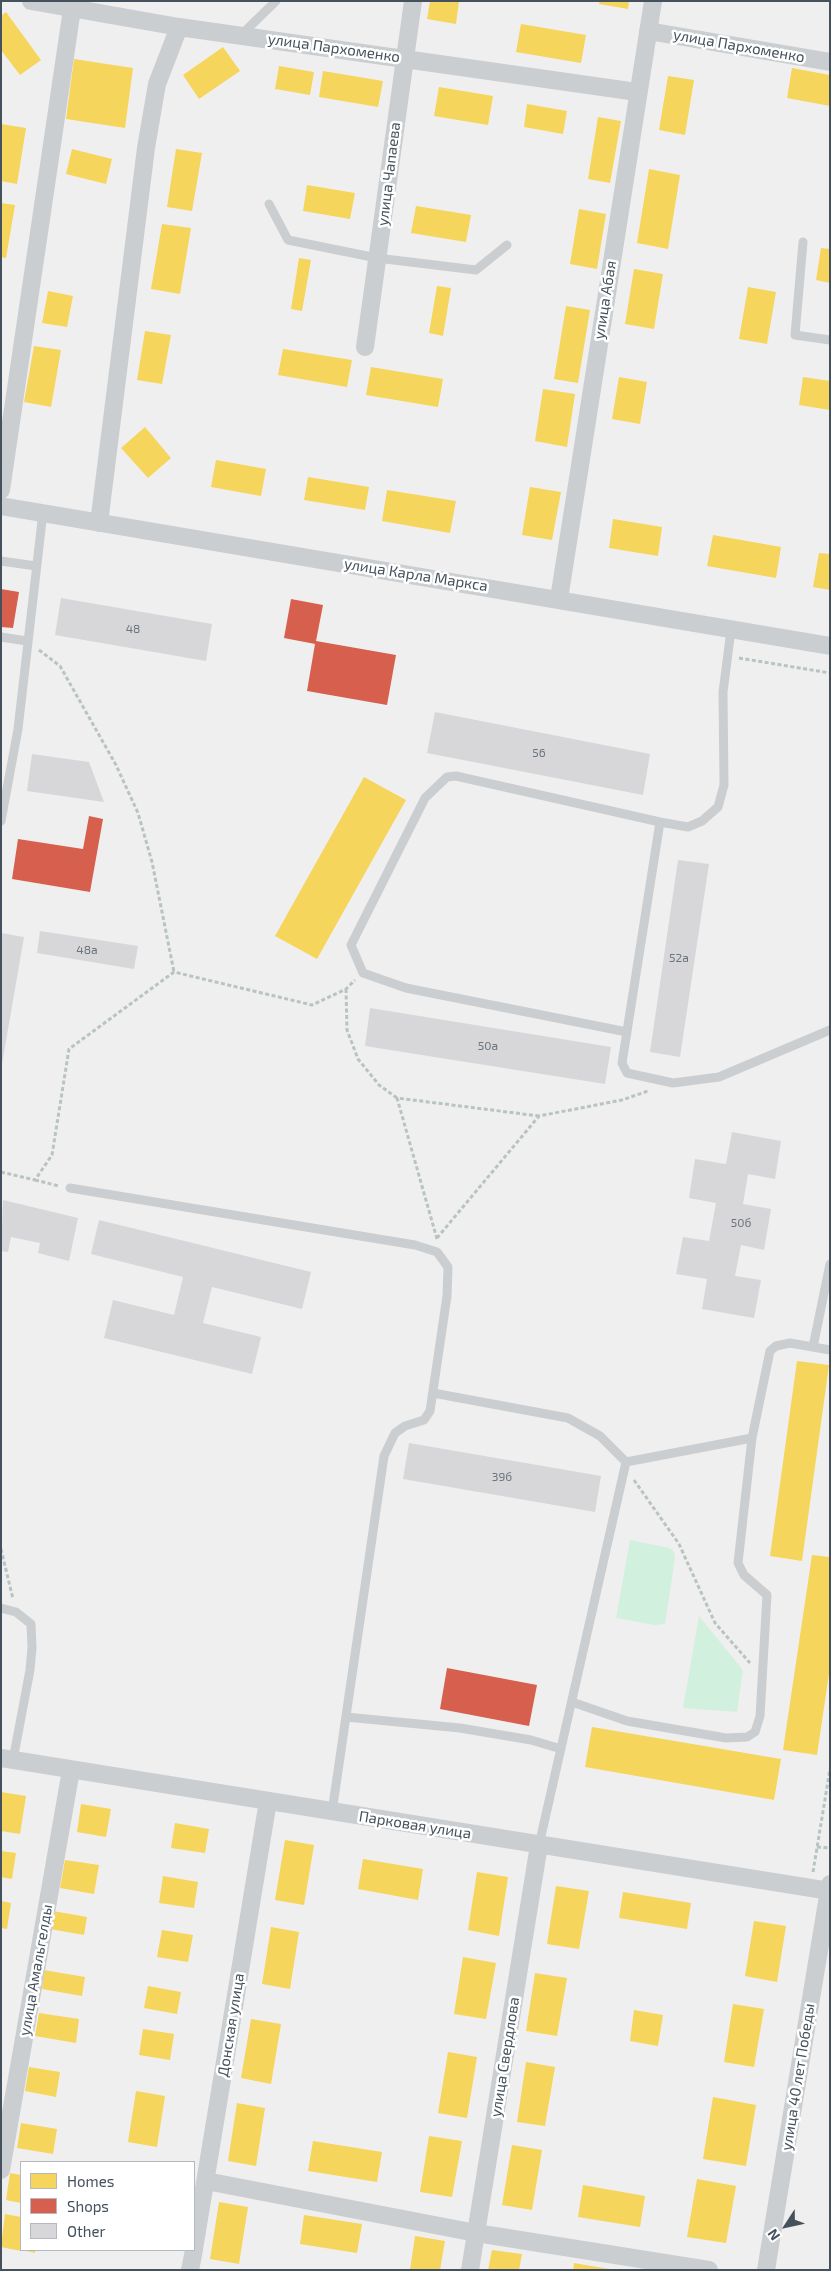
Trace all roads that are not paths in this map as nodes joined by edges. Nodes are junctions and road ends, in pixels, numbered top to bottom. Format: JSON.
{"nodes":[{"id":1,"x":31,"y":1,"type":"edge"},
{"id":2,"x":276,"y":1,"type":"edge"},
{"id":3,"x":413,"y":1,"type":"edge"},
{"id":4,"x":653,"y":1,"type":"edge"},
{"id":5,"x":72,"y":9,"type":"junction"},
{"id":6,"x":180,"y":27,"type":"junction"},
{"id":7,"x":648,"y":31,"type":"junction"},
{"id":8,"x":241,"y":35,"type":"junction"},
{"id":9,"x":404,"y":57,"type":"junction"},
{"id":10,"x":830,"y":62,"type":"edge"},
{"id":11,"x":637,"y":92,"type":"junction"},
{"id":12,"x":269,"y":204,"type":"dead end"},
{"id":13,"x":804,"y":242,"type":"dead end"},
{"id":14,"x":507,"y":244,"type":"dead end"},
{"id":15,"x":378,"y":258,"type":"junction"},
{"id":16,"x":830,"y":340,"type":"edge"},
{"id":17,"x":365,"y":347,"type":"dead end"},
{"id":18,"x":1,"y":490,"type":"edge"},
{"id":19,"x":1,"y":506,"type":"edge"},
{"id":20,"x":43,"y":512,"type":"junction"},
{"id":21,"x":99,"y":523,"type":"junction"},
{"id":22,"x":1,"y":561,"type":"edge"},
{"id":23,"x":36,"y":566,"type":"junction"},
{"id":24,"x":559,"y":599,"type":"junction"},
{"id":25,"x":732,"y":630,"type":"junction"},
{"id":26,"x":1,"y":637,"type":"edge"},
{"id":27,"x":27,"y":641,"type":"junction"},
{"id":28,"x":830,"y":646,"type":"edge"},
{"id":29,"x":1,"y":821,"type":"edge"},
{"id":30,"x":660,"y":822,"type":"junction"},
{"id":31,"x":830,"y":1030,"type":"edge"},
{"id":32,"x":627,"y":1032,"type":"junction"},
{"id":33,"x":70,"y":1188,"type":"road end"},
{"id":34,"x":830,"y":1264,"type":"edge"},
{"id":35,"x":813,"y":1348,"type":"junction"},
{"id":36,"x":830,"y":1350,"type":"edge"},
{"id":37,"x":433,"y":1393,"type":"junction"},
{"id":38,"x":752,"y":1438,"type":"junction"},
{"id":39,"x":625,"y":1466,"type":"junction"},
{"id":40,"x":1,"y":1608,"type":"edge"},
{"id":41,"x":572,"y":1702,"type":"junction"},
{"id":42,"x":346,"y":1717,"type":"junction"},
{"id":43,"x":561,"y":1749,"type":"junction"},
{"id":44,"x":7,"y":1758,"type":"edge"},
{"id":45,"x":71,"y":1770,"type":"junction"},
{"id":46,"x":268,"y":1801,"type":"junction"},
{"id":47,"x":332,"y":1812,"type":"junction"},
{"id":48,"x":539,"y":1845,"type":"junction"},
{"id":49,"x":829,"y":1888,"type":"edge"},
{"id":50,"x":1,"y":2170,"type":"edge"},
{"id":51,"x":206,"y":2181,"type":"junction"},
{"id":52,"x":476,"y":2233,"type":"junction"},
{"id":53,"x":195,"y":2243,"type":"edge"},
{"id":54,"x":194,"y":2251,"type":"edge"},
{"id":55,"x":190,"y":2270,"type":"edge"},
{"id":56,"x":470,"y":2270,"type":"edge"},
{"id":57,"x":709,"y":2270,"type":"edge"},
{"id":58,"x":766,"y":2270,"type":"edge"}],
"edges":[{"from":1,"to":5,"type":"street","name":"улица Пархоменко"},
{"from":2,"to":8,"type":"lane"},
{"from":3,"to":9,"type":"street","name":"улица Чапаева"},
{"from":4,"to":7,"type":"street","name":"улица Абая"},
{"from":5,"to":6,"type":"street","name":"улица Пархоменко"},
{"from":5,"to":18,"type":"street"},
{"from":6,"to":8,"type":"street","name":"улица Пархоменко"},
{"from":6,"to":21,"type":"street"},
{"from":7,"to":10,"type":"street","name":"улица Пархоменко"},
{"from":7,"to":11,"type":"street","name":"улица Абая"},
{"from":8,"to":9,"type":"street","name":"улица Пархоменко"},
{"from":9,"to":11,"type":"street","name":"улица Пархоменко"},
{"from":9,"to":15,"type":"street","name":"улица Чапаева"},
{"from":11,"to":24,"type":"street","name":"улица Абая"},
{"from":12,"to":15,"type":"lane"},
{"from":13,"to":16,"type":"lane"},
{"from":14,"to":15,"type":"lane"},
{"from":15,"to":17,"type":"street","name":"улица Чапаева"},
{"from":19,"to":20,"type":"street","name":"улица Карла Маркса"},
{"from":20,"to":21,"type":"street","name":"улица Карла Маркса"},
{"from":20,"to":23,"type":"lane"},
{"from":21,"to":24,"type":"street","name":"улица Карла Маркса"},
{"from":22,"to":23,"type":"lane"},
{"from":23,"to":27,"type":"lane"},
{"from":24,"to":25,"type":"street","name":"улица Карла Маркса"},
{"from":25,"to":28,"type":"street","name":"улица Карла Маркса"},
{"from":25,"to":30,"type":"lane"},
{"from":26,"to":27,"type":"lane"},
{"from":27,"to":29,"type":"lane"},
{"from":30,"to":32,"type":"lane"},
{"from":30,"to":32,"type":"lane"},
{"from":31,"to":32,"type":"lane"},
{"from":33,"to":37,"type":"lane"},
{"from":34,"to":35,"type":"lane"},
{"from":35,"to":36,"type":"lane"},
{"from":35,"to":38,"type":"lane"},
{"from":37,"to":39,"type":"lane"},
{"from":37,"to":42,"type":"lane"},
{"from":38,"to":39,"type":"lane"},
{"from":38,"to":41,"type":"lane"},
{"from":39,"to":41,"type":"lane"},
{"from":40,"to":44,"type":"lane"},
{"from":41,"to":43,"type":"lane"},
{"from":42,"to":43,"type":"lane"},
{"from":42,"to":47,"type":"lane"},
{"from":43,"to":48,"type":"lane"},
{"from":44,"to":45,"type":"street","name":"Парковая улица"},
{"from":45,"to":46,"type":"street","name":"Парковая улица"},
{"from":45,"to":50,"type":"street","name":"улица Амальгелды"},
{"from":46,"to":47,"type":"street","name":"Парковая улица"},
{"from":46,"to":51,"type":"street","name":"Донская улица"},
{"from":47,"to":48,"type":"street","name":"Парковая улица"},
{"from":48,"to":49,"type":"street","name":"Парковая улица"},
{"from":48,"to":52,"type":"street","name":"улица Свердлова"},
{"from":49,"to":58,"type":"street","name":"улица 40 лет Победы"},
{"from":51,"to":52,"type":"street"},
{"from":51,"to":53,"type":"street","name":"Донская улица"},
{"from":52,"to":56,"type":"street","name":"улица Свердлова"},
{"from":52,"to":57,"type":"street"},
{"from":54,"to":55,"type":"street","name":"Донская улица"}]}
